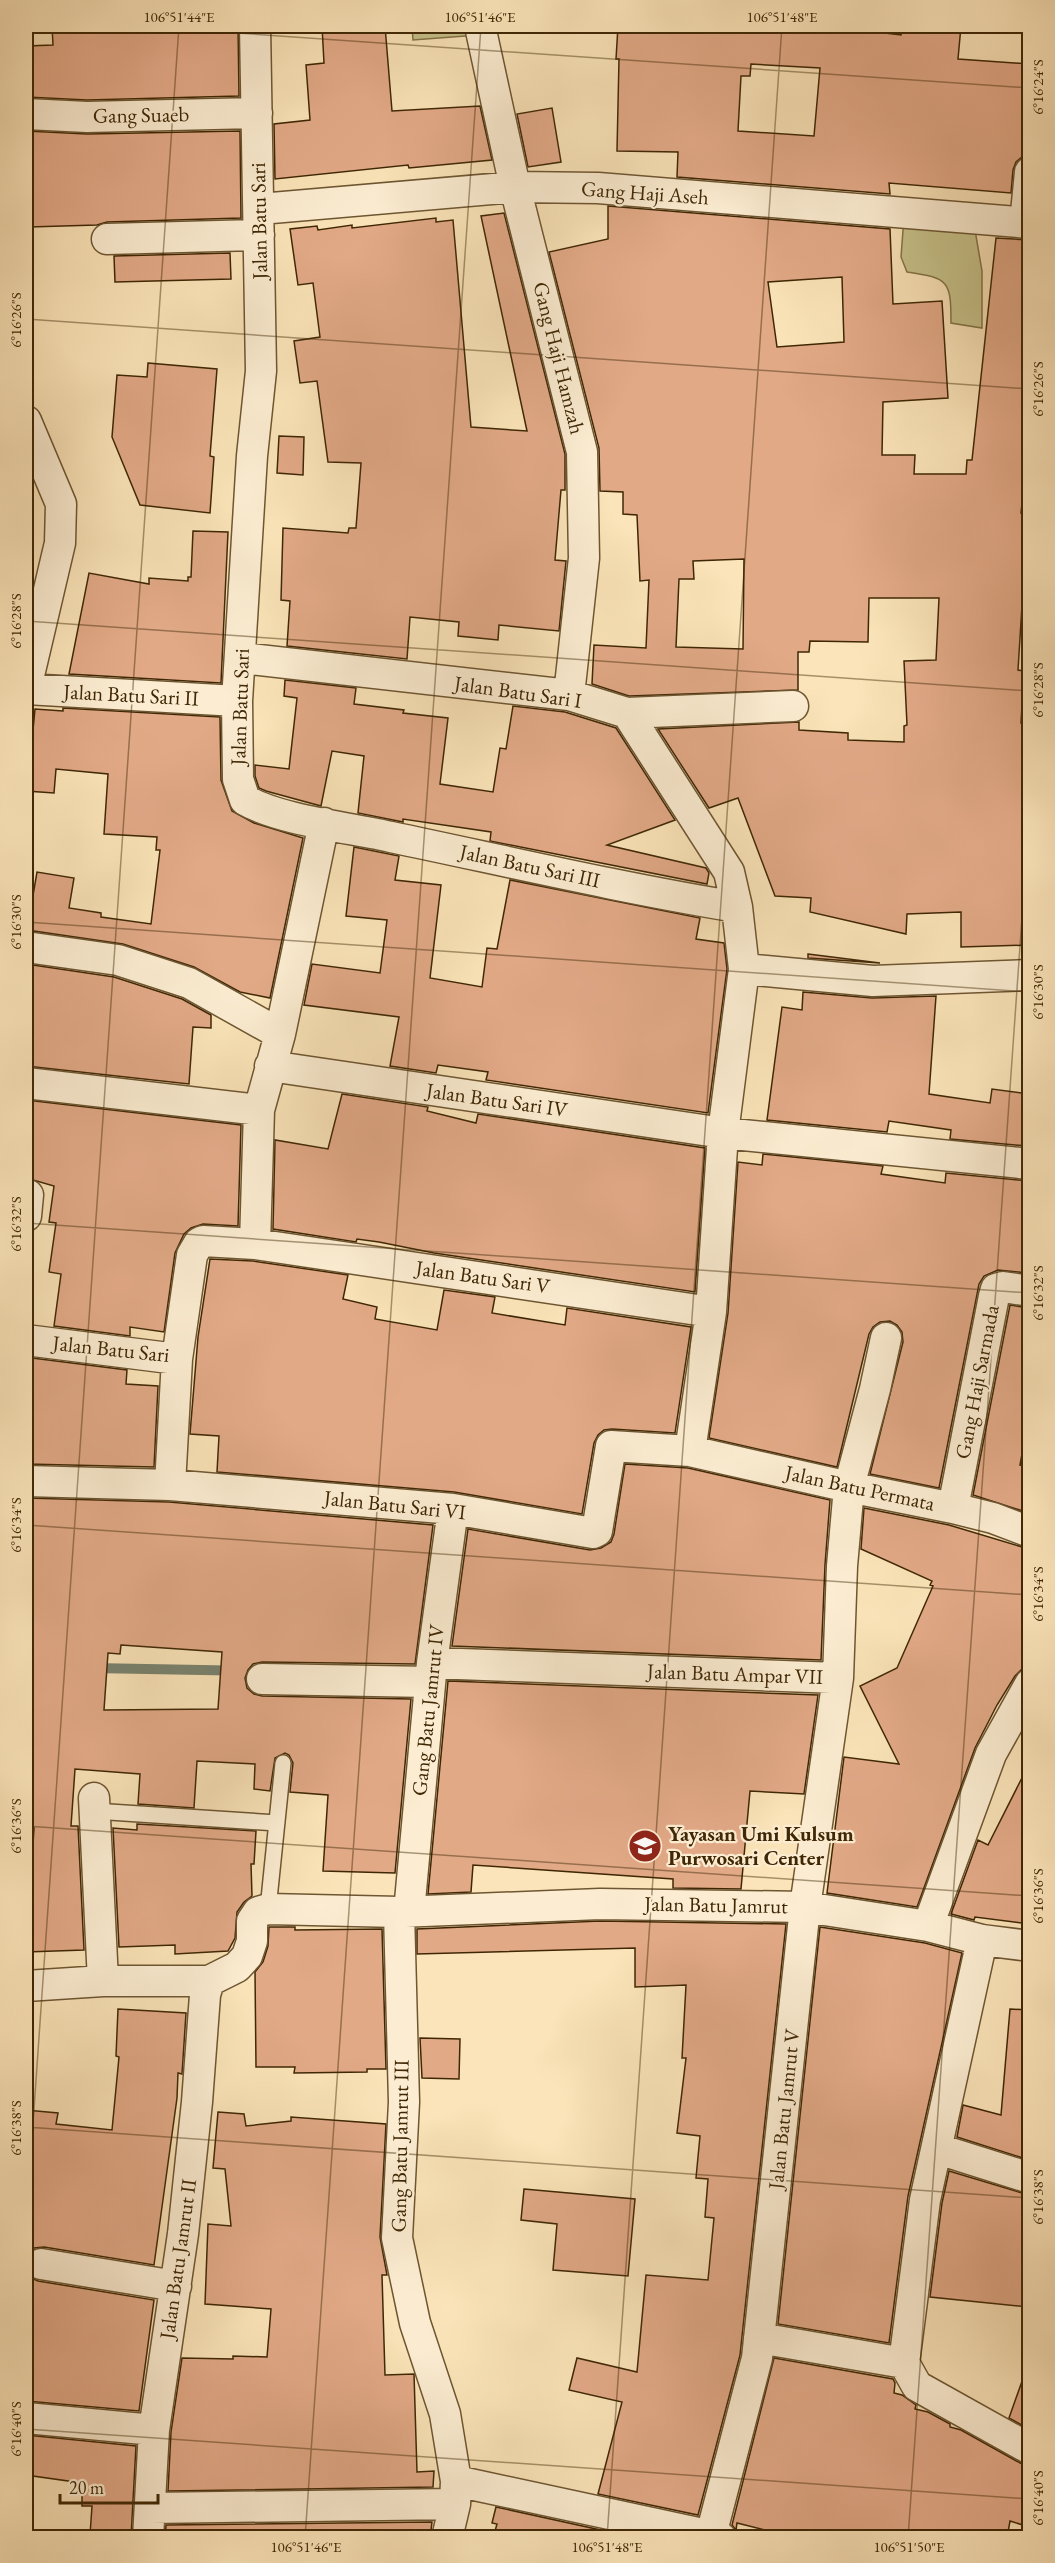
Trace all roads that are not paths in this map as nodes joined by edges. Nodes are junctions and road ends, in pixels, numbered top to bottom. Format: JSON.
{"nodes":[{"id":1,"x":255,"y":26,"type":"edge"},
{"id":2,"x":480,"y":26,"type":"edge"},
{"id":3,"x":257,"y":113,"type":"junction"},
{"id":4,"x":26,"y":114,"type":"edge"},
{"id":5,"x":1029,"y":172,"type":"edge"},
{"id":6,"x":515,"y":187,"type":"junction"},
{"id":7,"x":259,"y":222,"type":"junction"},
{"id":8,"x":1027,"y":223,"type":"edge"},
{"id":9,"x":107,"y":239,"type":"dead end"},
{"id":10,"x":26,"y":421,"type":"edge"},
{"id":11,"x":241,"y":658,"type":"junction"},
{"id":12,"x":26,"y":689,"type":"edge"},
{"id":13,"x":569,"y":695,"type":"junction"},
{"id":14,"x":237,"y":701,"type":"junction"},
{"id":15,"x":793,"y":706,"type":"dead end"},
{"id":16,"x":627,"y":713,"type":"junction"},
{"id":17,"x":324,"y":823,"type":"junction"},
{"id":18,"x":737,"y":906,"type":"junction"},
{"id":19,"x":26,"y":947,"type":"edge"},
{"id":20,"x":744,"y":969,"type":"junction"},
{"id":21,"x":1029,"y":975,"type":"edge"},
{"id":22,"x":280,"y":1034,"type":"junction"},
{"id":23,"x":270,"y":1066,"type":"junction"},
{"id":24,"x":26,"y":1083,"type":"edge"},
{"id":25,"x":258,"y":1110,"type":"junction"},
{"id":26,"x":723,"y":1133,"type":"junction"},
{"id":27,"x":1029,"y":1164,"type":"edge"},
{"id":28,"x":255,"y":1244,"type":"junction"},
{"id":29,"x":1029,"y":1291,"type":"edge"},
{"id":30,"x":711,"y":1312,"type":"junction"},
{"id":31,"x":886,"y":1338,"type":"dead end"},
{"id":32,"x":26,"y":1340,"type":"edge"},
{"id":33,"x":177,"y":1359,"type":"junction"},
{"id":34,"x":690,"y":1450,"type":"junction"},
{"id":35,"x":26,"y":1481,"type":"edge"},
{"id":36,"x":170,"y":1485,"type":"junction"},
{"id":37,"x":849,"y":1487,"type":"junction"},
{"id":38,"x":953,"y":1508,"type":"junction"},
{"id":39,"x":453,"y":1509,"type":"junction"},
{"id":40,"x":1029,"y":1532,"type":"edge"},
{"id":41,"x":431,"y":1673,"type":"junction"},
{"id":42,"x":838,"y":1678,"type":"junction"},
{"id":43,"x":262,"y":1679,"type":"dead end"},
{"id":44,"x":1029,"y":1683,"type":"edge"},
{"id":45,"x":283,"y":1763,"type":"dead end"},
{"id":46,"x":94,"y":1804,"type":"joint"},
{"id":47,"x":276,"y":1823,"type":"junction"},
{"id":48,"x":805,"y":1907,"type":"junction"},
{"id":49,"x":268,"y":1909,"type":"junction"},
{"id":50,"x":404,"y":1912,"type":"junction"},
{"id":51,"x":928,"y":1926,"type":"junction"},
{"id":52,"x":982,"y":1940,"type":"junction"},
{"id":53,"x":1029,"y":1946,"type":"edge"},
{"id":54,"x":103,"y":1981,"type":"junction"},
{"id":55,"x":209,"y":1981,"type":"junction"},
{"id":56,"x":26,"y":1986,"type":"edge"},
{"id":57,"x":938,"y":2149,"type":"junction"},
{"id":58,"x":1029,"y":2178,"type":"edge"},
{"id":59,"x":41,"y":2264,"type":"dead end"},
{"id":60,"x":176,"y":2286,"type":"junction"},
{"id":61,"x":759,"y":2338,"type":"junction"},
{"id":62,"x":904,"y":2363,"type":"junction"},
{"id":63,"x":26,"y":2418,"type":"edge"},
{"id":64,"x":154,"y":2430,"type":"junction"},
{"id":65,"x":1029,"y":2450,"type":"edge"},
{"id":66,"x":456,"y":2492,"type":"junction"},
{"id":67,"x":150,"y":2508,"type":"junction"},
{"id":68,"x":716,"y":2536,"type":"edge"},
{"id":69,"x":148,"y":2538,"type":"edge"},
{"id":70,"x":447,"y":2538,"type":"edge"}],
"edges":[{"from":1,"to":3,"type":"street","name":"Jalan Batu Sari"},
{"from":2,"to":6,"type":"street","name":"Gang Haji Hamzah"},
{"from":3,"to":4,"type":"street","name":"Gang Suaeb"},
{"from":3,"to":7,"type":"street","name":"Jalan Batu Sari"},
{"from":5,"to":8,"type":"street"},
{"from":6,"to":7,"type":"street","name":"Gang Haji Aseh"},
{"from":6,"to":8,"type":"street","name":"Gang Haji Aseh"},
{"from":6,"to":13,"type":"street","name":"Gang Haji Hamzah"},
{"from":7,"to":9,"type":"street","name":"Gang Haji Aseh"},
{"from":7,"to":11,"type":"street","name":"Jalan Batu Sari"},
{"from":10,"to":12,"type":"street"},
{"from":11,"to":13,"type":"street","name":"Jalan Batu Sari I"},
{"from":11,"to":14,"type":"street","name":"Jalan Batu Sari"},
{"from":12,"to":14,"type":"street","name":"Jalan Batu Sari II"},
{"from":13,"to":16,"type":"street","name":"Jalan Batu Sari I"},
{"from":14,"to":17,"type":"street","name":"Jalan Batu Sari"},
{"from":15,"to":16,"type":"street","name":"Jalan Batu Sari I"},
{"from":16,"to":18,"type":"street"},
{"from":17,"to":18,"type":"street","name":"Jalan Batu Sari III"},
{"from":17,"to":22,"type":"street"},
{"from":18,"to":20,"type":"street"},
{"from":19,"to":22,"type":"street"},
{"from":20,"to":21,"type":"street"},
{"from":20,"to":26,"type":"street"},
{"from":22,"to":23,"type":"street"},
{"from":23,"to":25,"type":"street"},
{"from":23,"to":26,"type":"street","name":"Jalan Batu Sari IV"},
{"from":24,"to":25,"type":"street"},
{"from":25,"to":28,"type":"street"},
{"from":26,"to":27,"type":"street","name":"Jalan Batu Sari IV"},
{"from":26,"to":30,"type":"street"},
{"from":28,"to":30,"type":"street","name":"Jalan Batu Sari V"},
{"from":28,"to":33,"type":"street","name":"Jalan Batu Sari"},
{"from":29,"to":38,"type":"street","name":"Gang Haji Sarmada"},
{"from":30,"to":34,"type":"street"},
{"from":31,"to":37,"type":"street","name":"Jalan Batu Ampar VII"},
{"from":32,"to":33,"type":"street","name":"Jalan Batu Sari"},
{"from":33,"to":36,"type":"street"},
{"from":34,"to":37,"type":"street","name":"Jalan Batu Permata"},
{"from":34,"to":39,"type":"street","name":"Jalan Batu Sari VI"},
{"from":35,"to":36,"type":"street","name":"Jalan Batu Sari VI"},
{"from":36,"to":39,"type":"street","name":"Jalan Batu Sari VI"},
{"from":37,"to":38,"type":"street","name":"Jalan Batu Permata"},
{"from":37,"to":42,"type":"street","name":"Jalan Batu Ampar VII"},
{"from":38,"to":40,"type":"street","name":"Jalan Batu Permata"},
{"from":39,"to":41,"type":"street","name":"Gang Batu Jamrut IV"},
{"from":41,"to":42,"type":"street","name":"Jalan Batu Ampar VII"},
{"from":41,"to":43,"type":"street","name":"Jalan Batu Ampar VII"},
{"from":41,"to":50,"type":"street","name":"Gang Batu Jamrut IV"},
{"from":42,"to":48,"type":"street","name":"Jalan Batu Jamrut V"},
{"from":44,"to":51,"type":"street"},
{"from":45,"to":47,"type":"lane"},
{"from":46,"to":47,"type":"lane"},
{"from":46,"to":54,"type":"street"},
{"from":47,"to":49,"type":"lane"},
{"from":48,"to":50,"type":"street","name":"Jalan Batu Jamrut"},
{"from":48,"to":51,"type":"street","name":"Jalan Batu Jamrut"},
{"from":48,"to":61,"type":"street","name":"Jalan Batu Jamrut V"},
{"from":49,"to":50,"type":"street","name":"Jalan Batu Jamrut"},
{"from":49,"to":55,"type":"street"},
{"from":50,"to":66,"type":"street","name":"Gang Batu Jamrut III"},
{"from":51,"to":52,"type":"street","name":"Jalan Batu Jamrut"},
{"from":52,"to":53,"type":"street","name":"Jalan Batu Jamrut"},
{"from":52,"to":57,"type":"street"},
{"from":54,"to":55,"type":"street"},
{"from":54,"to":56,"type":"street"},
{"from":55,"to":60,"type":"street","name":"Jalan Batu Jamrut II"},
{"from":57,"to":58,"type":"street"},
{"from":57,"to":62,"type":"street"},
{"from":59,"to":60,"type":"street"},
{"from":60,"to":64,"type":"street","name":"Jalan Batu Jamrut II"},
{"from":61,"to":62,"type":"street"},
{"from":61,"to":68,"type":"street","name":"Jalan Batu Jamrut V"},
{"from":62,"to":65,"type":"street"},
{"from":63,"to":64,"type":"street"},
{"from":64,"to":67,"type":"street","name":"Jalan Batu Jamrut II"},
{"from":66,"to":67,"type":"street"},
{"from":66,"to":68,"type":"street"},
{"from":66,"to":70,"type":"street"},
{"from":67,"to":69,"type":"street","name":"Jalan Batu Jamrut II"}]}
